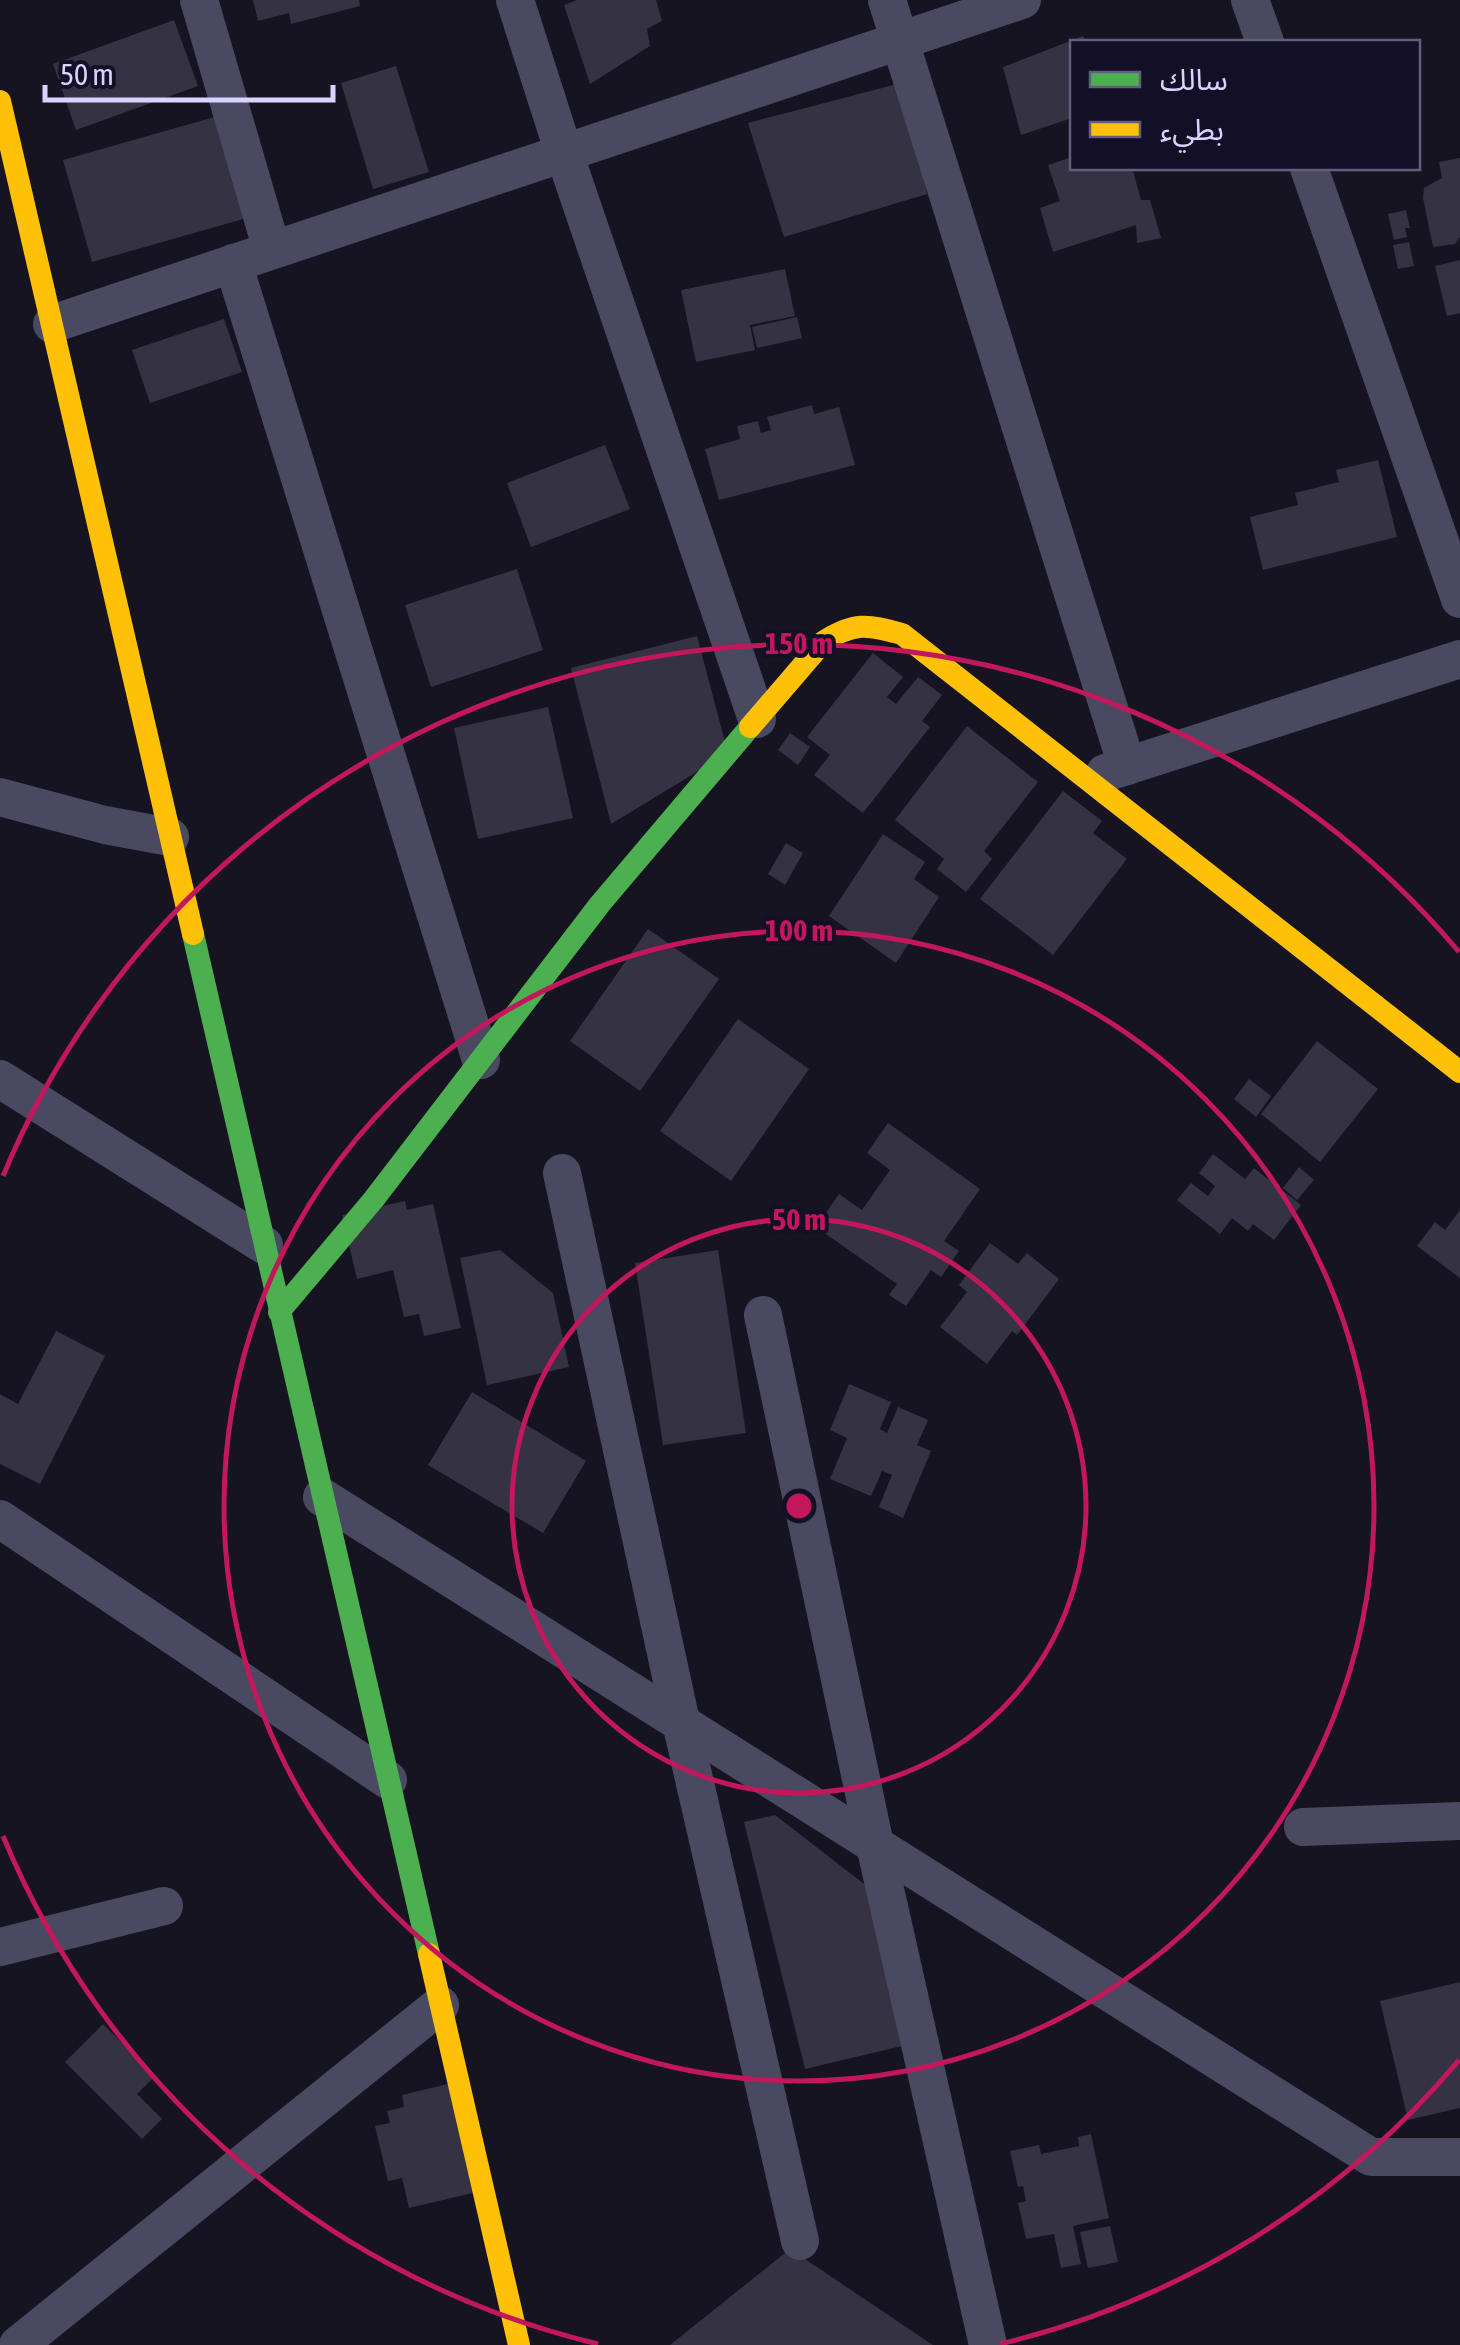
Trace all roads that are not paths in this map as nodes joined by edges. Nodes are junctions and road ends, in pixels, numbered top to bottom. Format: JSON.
{"nodes":[{"id":1,"x":199,"y":0,"type":"edge"},
{"id":2,"x":515,"y":0,"type":"edge"},
{"id":3,"x":888,"y":0,"type":"edge"},
{"id":4,"x":1022,"y":0,"type":"edge"},
{"id":5,"x":1250,"y":0,"type":"edge"},
{"id":6,"x":900,"y":40,"type":"junction"},
{"id":7,"x":1264,"y":40,"type":"edge"},
{"id":8,"x":0,"y":101,"type":"edge"},
{"id":9,"x":564,"y":152,"type":"junction"},
{"id":10,"x":1310,"y":170,"type":"edge"},
{"id":11,"x":16,"y":242,"type":"edge"},
{"id":12,"x":272,"y":250,"type":"junction"},
{"id":13,"x":233,"y":263,"type":"junction"},
{"id":14,"x":52,"y":324,"type":"junction"},
{"id":15,"x":1460,"y":599,"type":"edge"},
{"id":16,"x":1460,"y":659,"type":"edge"},
{"id":17,"x":757,"y":719,"type":"junction"},
{"id":18,"x":1127,"y":766,"type":"junction"},
{"id":19,"x":1086,"y":779,"type":"junction"},
{"id":20,"x":0,"y":797,"type":"edge"},
{"id":21,"x":170,"y":836,"type":"junction"},
{"id":22,"x":481,"y":1060,"type":"junction"},
{"id":23,"x":1460,"y":1072,"type":"edge"},
{"id":24,"x":0,"y":1079,"type":"edge"},
{"id":25,"x":562,"y":1173,"type":"dead end"},
{"id":26,"x":264,"y":1245,"type":"junction"},
{"id":27,"x":279,"y":1312,"type":"junction"},
{"id":28,"x":763,"y":1315,"type":"dead end"},
{"id":29,"x":322,"y":1497,"type":"junction"},
{"id":30,"x":0,"y":1519,"type":"edge"},
{"id":31,"x":681,"y":1722,"type":"junction"},
{"id":32,"x":388,"y":1780,"type":"junction"},
{"id":33,"x":1460,"y":1821,"type":"edge"},
{"id":34,"x":1303,"y":1827,"type":"dead end"},
{"id":35,"x":875,"y":1845,"type":"junction"},
{"id":36,"x":164,"y":1906,"type":"dead end"},
{"id":37,"x":0,"y":1947,"type":"edge"},
{"id":38,"x":440,"y":2005,"type":"junction"},
{"id":39,"x":1460,"y":2157,"type":"edge"},
{"id":40,"x":800,"y":2241,"type":"dead end"},
{"id":41,"x":18,"y":2345,"type":"edge"},
{"id":42,"x":519,"y":2345,"type":"edge"},
{"id":43,"x":988,"y":2345,"type":"edge"}],
"edges":[{"from":1,"to":12,"type":"street"},
{"from":2,"to":9,"type":"street"},
{"from":3,"to":6,"type":"street"},
{"from":4,"to":6,"type":"street"},
{"from":5,"to":7,"type":"street"},
{"from":6,"to":9,"type":"street"},
{"from":6,"to":18,"type":"street"},
{"from":8,"to":11,"type":"street"},
{"from":9,"to":12,"type":"street"},
{"from":9,"to":17,"type":"street"},
{"from":10,"to":15,"type":"street"},
{"from":11,"to":14,"type":"street"},
{"from":12,"to":13,"type":"street"},
{"from":13,"to":14,"type":"street"},
{"from":13,"to":22,"type":"street"},
{"from":14,"to":21,"type":"street"},
{"from":16,"to":18,"type":"street"},
{"from":17,"to":19,"type":"street"},
{"from":17,"to":22,"type":"street"},
{"from":18,"to":19,"type":"street"},
{"from":19,"to":23,"type":"street"},
{"from":20,"to":21,"type":"street"},
{"from":21,"to":26,"type":"street"},
{"from":22,"to":27,"type":"street"},
{"from":24,"to":26,"type":"street"},
{"from":25,"to":31,"type":"street"},
{"from":26,"to":27,"type":"street"},
{"from":27,"to":29,"type":"street"},
{"from":28,"to":35,"type":"street"},
{"from":29,"to":31,"type":"street"},
{"from":29,"to":32,"type":"street"},
{"from":30,"to":32,"type":"street"},
{"from":31,"to":35,"type":"street"},
{"from":31,"to":40,"type":"street"},
{"from":32,"to":38,"type":"street"},
{"from":33,"to":34,"type":"street"},
{"from":35,"to":39,"type":"street"},
{"from":35,"to":43,"type":"street"},
{"from":36,"to":37,"type":"street"},
{"from":38,"to":41,"type":"street"},
{"from":38,"to":42,"type":"street"}]}
